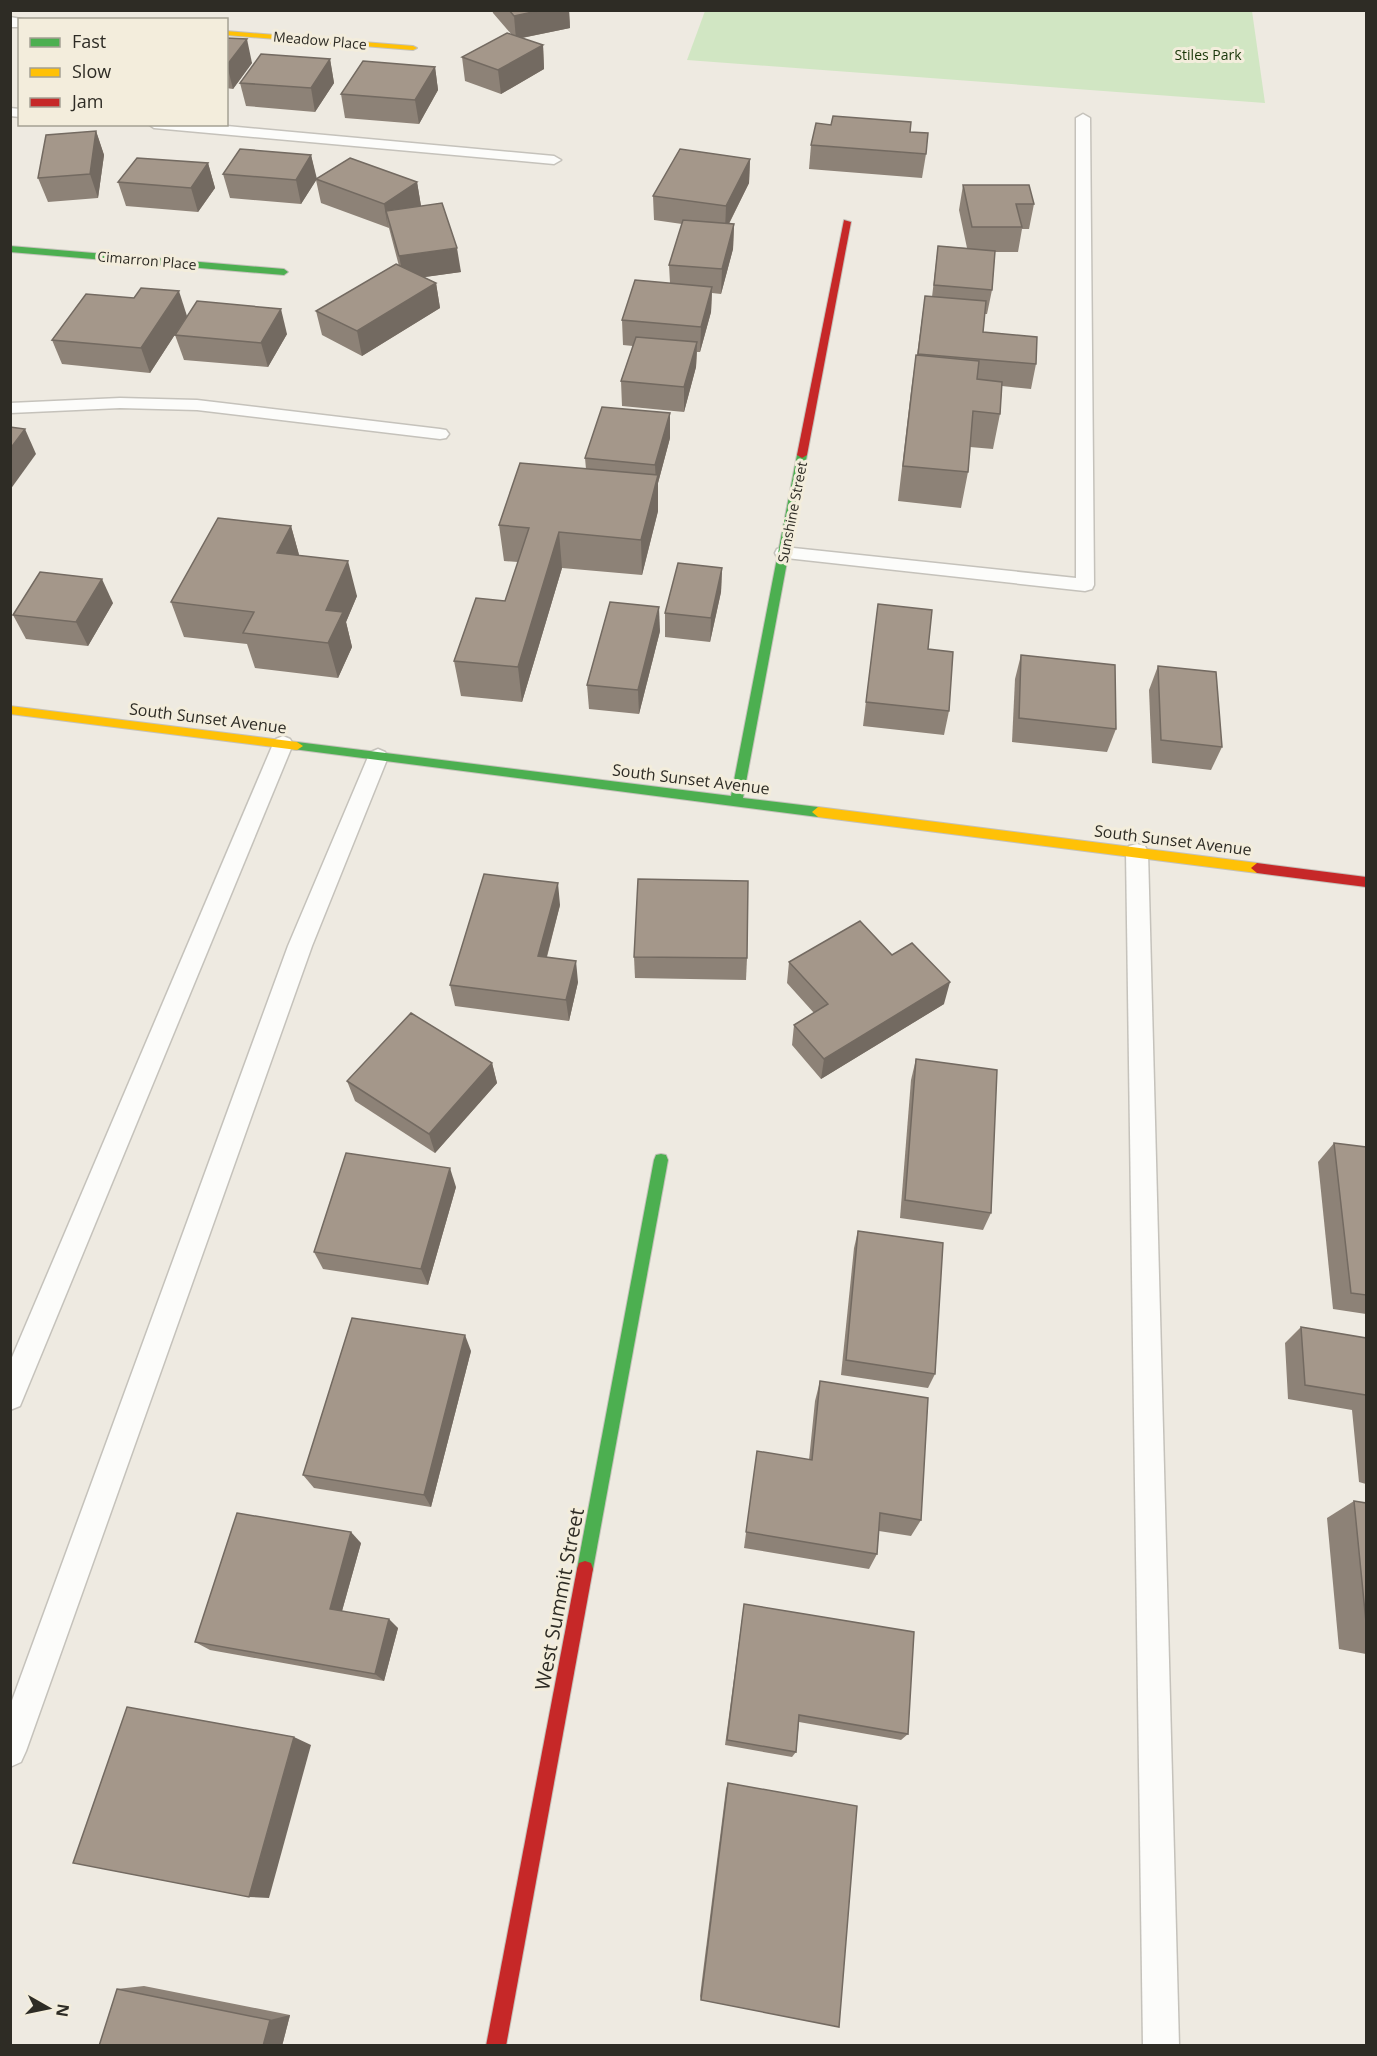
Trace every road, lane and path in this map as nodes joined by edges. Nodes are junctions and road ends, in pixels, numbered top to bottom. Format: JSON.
{"nodes":[{"id":1,"x":228,"y":33,"type":"edge"},
{"id":2,"x":413,"y":48,"type":"dead end"},
{"id":3,"x":1083,"y":118,"type":"dead end"},
{"id":4,"x":177,"y":126,"type":"edge"},
{"id":5,"x":554,"y":159,"type":"dead end"},
{"id":6,"x":847,"y":222,"type":"dead end"},
{"id":7,"x":10,"y":249,"type":"edge"},
{"id":8,"x":284,"y":272,"type":"dead end"},
{"id":9,"x":10,"y":408,"type":"edge"},
{"id":10,"x":440,"y":434,"type":"dead end"},
{"id":11,"x":784,"y":553,"type":"junction"},
{"id":12,"x":10,"y":710,"type":"edge"},
{"id":13,"x":283,"y":744,"type":"junction"},
{"id":14,"x":378,"y":756,"type":"junction"},
{"id":15,"x":736,"y":802,"type":"junction"},
{"id":16,"x":1137,"y":852,"type":"junction"},
{"id":17,"x":1366,"y":882,"type":"edge"},
{"id":18,"x":661,"y":1160,"type":"dead end"},
{"id":19,"x":10,"y":1396,"type":"edge"},
{"id":20,"x":10,"y":1751,"type":"edge"},
{"id":21,"x":496,"y":2046,"type":"edge"},
{"id":22,"x":1161,"y":2046,"type":"edge"}],
"edges":[{"from":1,"to":2,"type":"street","name":"Meadow Place"},
{"from":3,"to":11,"type":"lane"},
{"from":4,"to":5,"type":"lane"},
{"from":6,"to":11,"type":"street","name":"Sunshine Street"},
{"from":7,"to":8,"type":"street","name":"Cimarron Place"},
{"from":9,"to":10,"type":"lane"},
{"from":11,"to":15,"type":"street","name":"Sunshine Street"},
{"from":12,"to":13,"type":"street","name":"South Sunset Avenue"},
{"from":13,"to":14,"type":"street","name":"South Sunset Avenue"},
{"from":13,"to":19,"type":"lane"},
{"from":14,"to":15,"type":"street","name":"South Sunset Avenue"},
{"from":14,"to":20,"type":"lane"},
{"from":15,"to":16,"type":"street","name":"South Sunset Avenue"},
{"from":16,"to":17,"type":"street","name":"South Sunset Avenue"},
{"from":16,"to":22,"type":"lane"},
{"from":18,"to":21,"type":"street","name":"West Summit Street"}]}
